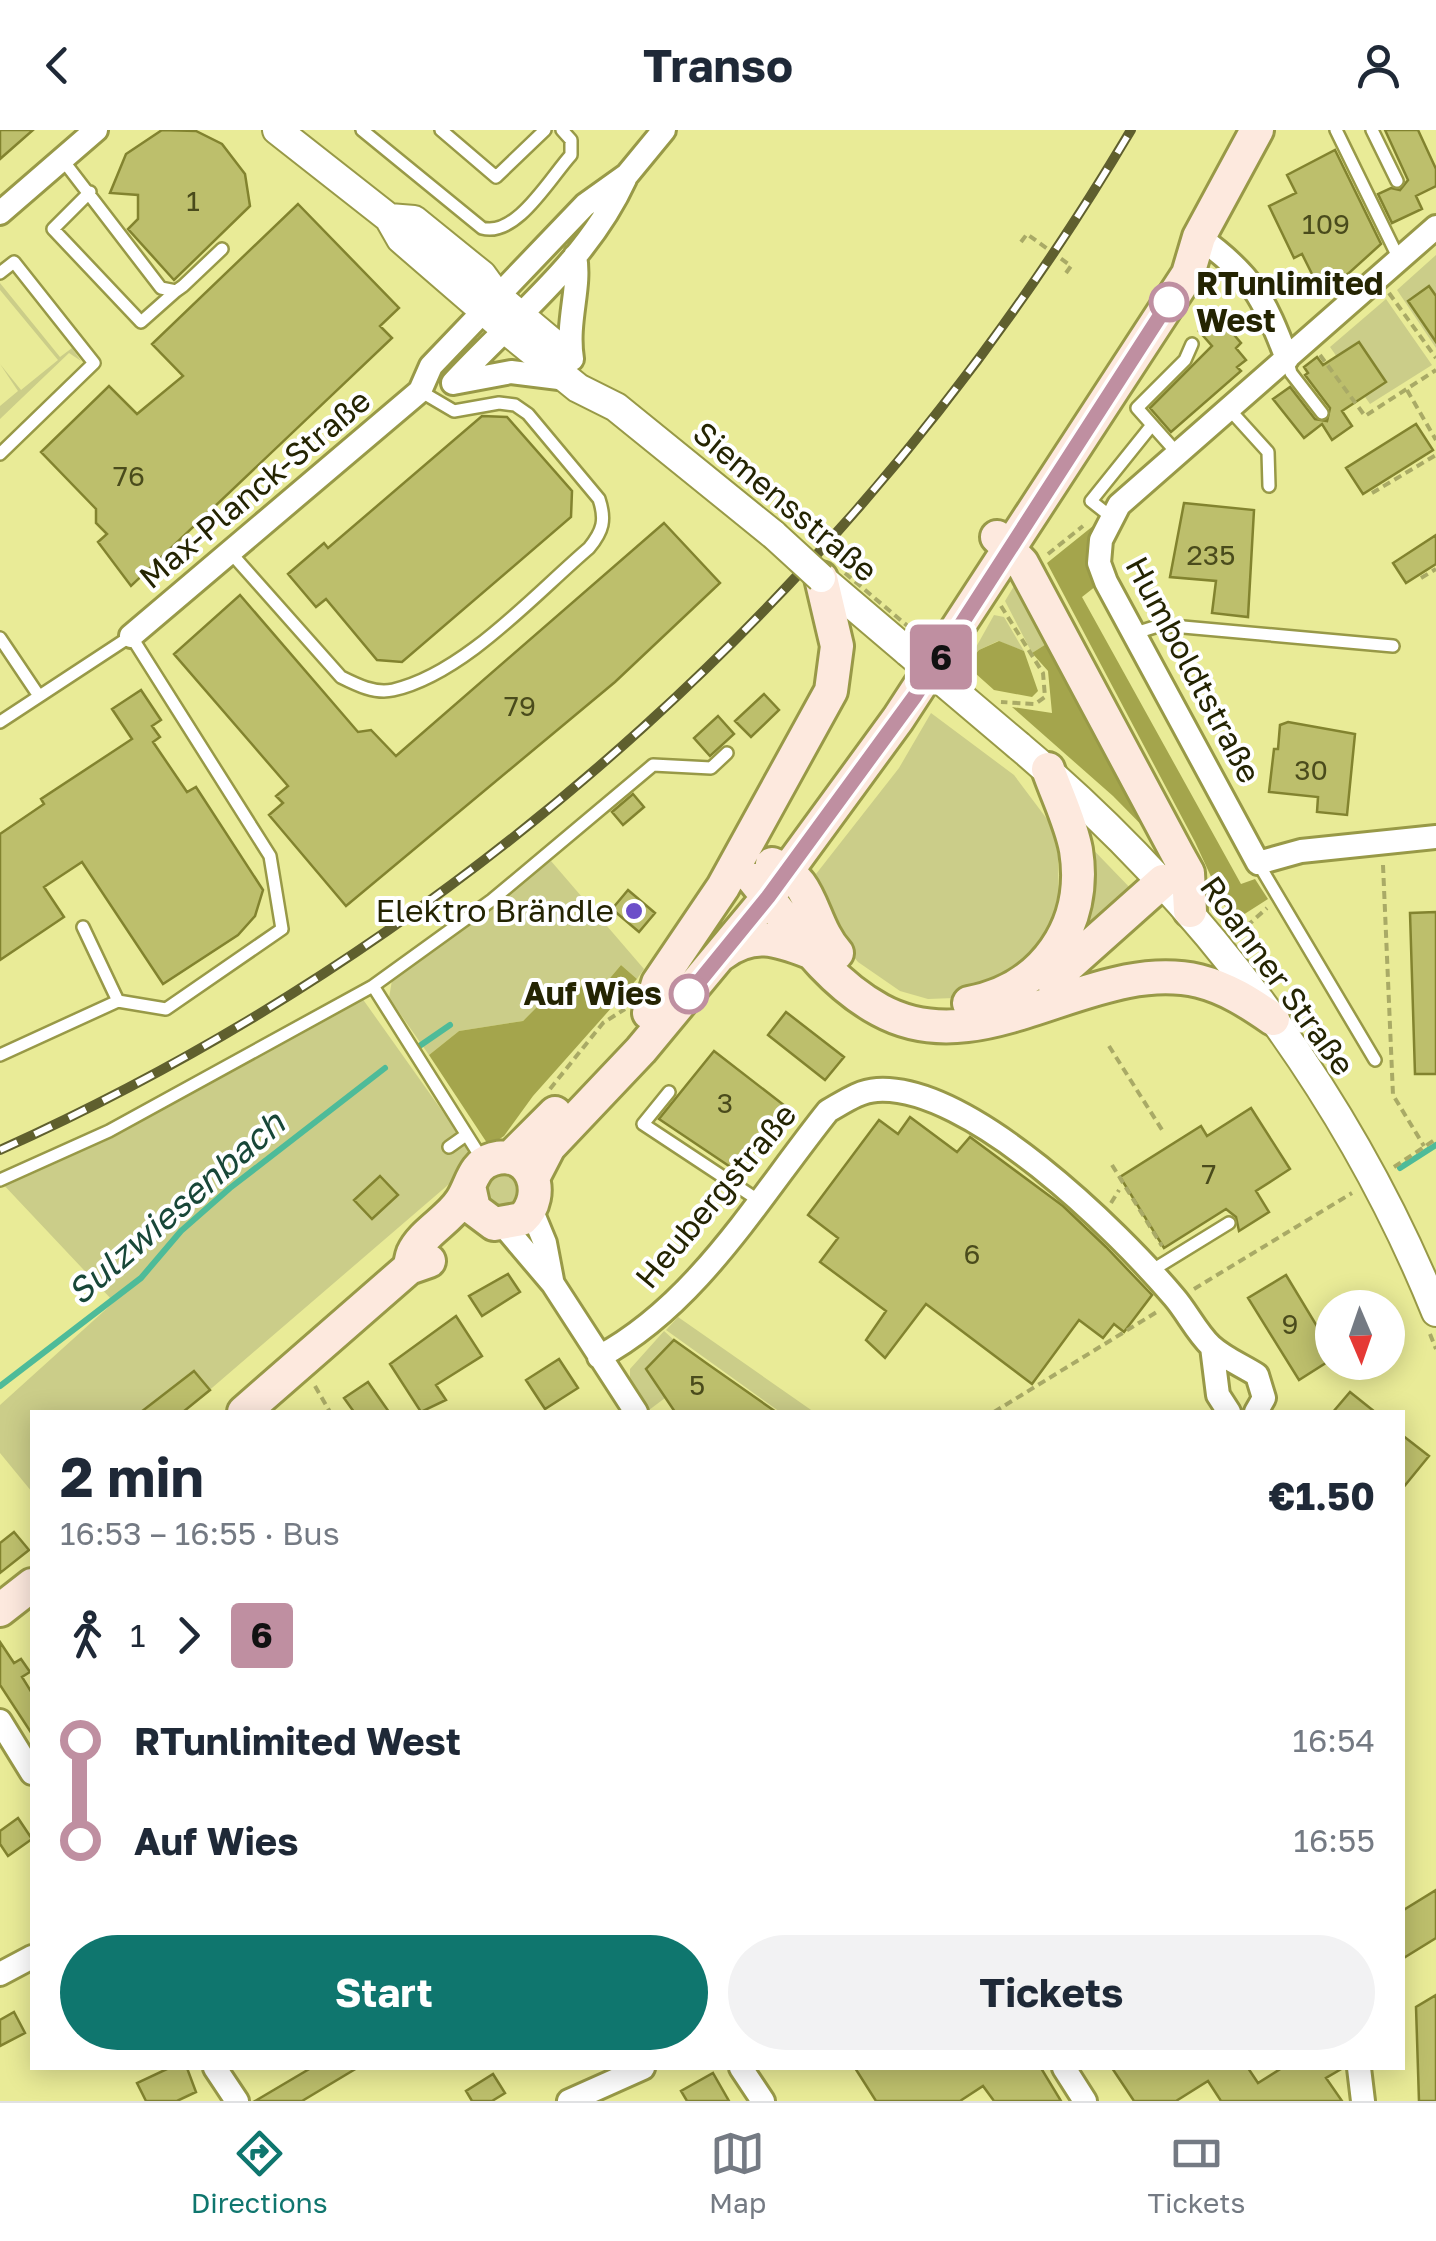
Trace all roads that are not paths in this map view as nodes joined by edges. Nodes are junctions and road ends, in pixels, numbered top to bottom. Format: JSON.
{"nodes":[{"id":1,"x":96,"y":130,"type":"edge"},
{"id":2,"x":277,"y":130,"type":"edge"},
{"id":3,"x":362,"y":130,"type":"edge"},
{"id":4,"x":441,"y":130,"type":"edge"},
{"id":5,"x":545,"y":130,"type":"edge"},
{"id":6,"x":562,"y":130,"type":"edge"},
{"id":7,"x":1257,"y":130,"type":"edge"},
{"id":8,"x":1336,"y":130,"type":"edge"},
{"id":9,"x":1372,"y":130,"type":"edge"},
{"id":10,"x":659,"y":132,"type":"edge"},
{"id":11,"x":378,"y":135,"type":"edge"},
{"id":12,"x":62,"y":159,"type":"junction"},
{"id":13,"x":627,"y":175,"type":"junction"},
{"id":14,"x":1397,"y":181,"type":"dead end"},
{"id":15,"x":90,"y":192,"type":"junction"},
{"id":16,"x":0,"y":213,"type":"edge"},
{"id":17,"x":1436,"y":227,"type":"edge"},
{"id":18,"x":1199,"y":237,"type":"junction"},
{"id":19,"x":222,"y":249,"type":"dead end"},
{"id":20,"x":575,"y":256,"type":"junction"},
{"id":21,"x":1400,"y":261,"type":"junction"},
{"id":22,"x":0,"y":273,"type":"edge"},
{"id":23,"x":176,"y":290,"type":"junction"},
{"id":24,"x":502,"y":313,"type":"junction"},
{"id":25,"x":1192,"y":344,"type":"dead end"},
{"id":26,"x":1287,"y":359,"type":"junction"},
{"id":27,"x":569,"y":369,"type":"junction"},
{"id":28,"x":453,"y":383,"type":"junction"},
{"id":29,"x":420,"y":391,"type":"junction"},
{"id":30,"x":1230,"y":409,"type":"junction"},
{"id":31,"x":1322,"y":413,"type":"dead end"},
{"id":32,"x":1152,"y":426,"type":"junction"},
{"id":33,"x":0,"y":454,"type":"edge"},
{"id":34,"x":1178,"y":454,"type":"junction"},
{"id":35,"x":1269,"y":486,"type":"dead end"},
{"id":36,"x":1114,"y":511,"type":"junction"},
{"id":37,"x":1003,"y":542,"type":"junction"},
{"id":38,"x":230,"y":552,"type":"junction"},
{"id":39,"x":828,"y":572,"type":"junction"},
{"id":40,"x":1132,"y":634,"type":"junction"},
{"id":41,"x":131,"y":636,"type":"junction"},
{"id":42,"x":0,"y":638,"type":"edge"},
{"id":43,"x":909,"y":640,"type":"joint"},
{"id":44,"x":1393,"y":646,"type":"dead end"},
{"id":45,"x":39,"y":696,"type":"junction"},
{"id":46,"x":1,"y":719,"type":"edge"},
{"id":47,"x":727,"y":753,"type":"dead end"},
{"id":48,"x":1048,"y":769,"type":"junction"},
{"id":49,"x":1436,"y":838,"type":"edge"},
{"id":50,"x":1258,"y":864,"type":"junction"},
{"id":51,"x":770,"y":877,"type":"junction"},
{"id":52,"x":1163,"y":881,"type":"junction"},
{"id":53,"x":1190,"y":910,"type":"junction"},
{"id":54,"x":83,"y":927,"type":"dead end"},
{"id":55,"x":810,"y":952,"type":"junction"},
{"id":56,"x":715,"y":960,"type":"junction"},
{"id":57,"x":373,"y":986,"type":"junction"},
{"id":58,"x":118,"y":1001,"type":"junction"},
{"id":59,"x":649,"y":1013,"type":"junction"},
{"id":60,"x":1273,"y":1019,"type":"junction"},
{"id":61,"x":1023,"y":1020,"type":"junction"},
{"id":62,"x":0,"y":1056,"type":"edge"},
{"id":63,"x":1375,"y":1060,"type":"dead end"},
{"id":64,"x":669,"y":1092,"type":"dead end"},
{"id":65,"x":466,"y":1135,"type":"junction"},
{"id":66,"x":450,"y":1147,"type":"dead end"},
{"id":67,"x":0,"y":1180,"type":"edge"},
{"id":68,"x":503,"y":1191,"type":"junction"},
{"id":69,"x":758,"y":1200,"type":"junction"},
{"id":70,"x":1229,"y":1223,"type":"dead end"},
{"id":71,"x":1150,"y":1271,"type":"junction"},
{"id":72,"x":553,"y":1284,"type":"junction"},
{"id":73,"x":1436,"y":1312,"type":"edge"},
{"id":74,"x":1212,"y":1347,"type":"junction"},
{"id":75,"x":599,"y":1357,"type":"junction"},
{"id":76,"x":246,"y":1410,"type":"edge"},
{"id":77,"x":635,"y":1410,"type":"edge"},
{"id":78,"x":1228,"y":1410,"type":"edge"},
{"id":79,"x":1257,"y":1410,"type":"edge"},
{"id":80,"x":30,"y":1587,"type":"edge"},
{"id":81,"x":0,"y":1610,"type":"edge"},
{"id":82,"x":0,"y":1722,"type":"edge"},
{"id":83,"x":30,"y":1770,"type":"edge"},
{"id":84,"x":30,"y":1958,"type":"edge"},
{"id":85,"x":0,"y":1974,"type":"edge"},
{"id":86,"x":216,"y":2070,"type":"edge"},
{"id":87,"x":638,"y":2070,"type":"edge"},
{"id":88,"x":742,"y":2070,"type":"edge"},
{"id":89,"x":1065,"y":2070,"type":"edge"},
{"id":90,"x":1359,"y":2070,"type":"edge"},
{"id":91,"x":236,"y":2101,"type":"edge"},
{"id":92,"x":568,"y":2101,"type":"edge"},
{"id":93,"x":763,"y":2101,"type":"edge"},
{"id":94,"x":1085,"y":2101,"type":"edge"},
{"id":95,"x":1363,"y":2101,"type":"edge"}],
"edges":[{"from":1,"to":12,"type":"street"},
{"from":2,"to":24,"type":"street","name":"Siemensstraße"},
{"from":3,"to":11,"type":"lane"},
{"from":4,"to":5,"type":"lane"},
{"from":6,"to":11,"type":"lane"},
{"from":7,"to":18,"type":"main road"},
{"from":8,"to":21,"type":"lane"},
{"from":9,"to":14,"type":"lane"},
{"from":10,"to":13,"type":"street","name":"Max-Planck-Straße"},
{"from":12,"to":15,"type":"lane"},
{"from":12,"to":16,"type":"street"},
{"from":13,"to":20,"type":"street","name":"Max-Planck-Straße"},
{"from":13,"to":24,"type":"street","name":"Max-Planck-Straße"},
{"from":15,"to":23,"type":"lane"},
{"from":15,"to":23,"type":"lane"},
{"from":17,"to":21,"type":"street"},
{"from":18,"to":26,"type":"street"},
{"from":18,"to":37,"type":"main road"},
{"from":19,"to":23,"type":"lane"},
{"from":20,"to":24,"type":"street","name":"Max-Planck-Straße"},
{"from":20,"to":27,"type":"street"},
{"from":21,"to":26,"type":"street"},
{"from":22,"to":33,"type":"lane"},
{"from":24,"to":27,"type":"street","name":"Siemensstraße"},
{"from":24,"to":28,"type":"street","name":"Max-Planck-Straße"},
{"from":24,"to":29,"type":"street","name":"Max-Planck-Straße"},
{"from":25,"to":32,"type":"lane"},
{"from":26,"to":30,"type":"street"},
{"from":26,"to":31,"type":"lane"},
{"from":27,"to":28,"type":"street"},
{"from":27,"to":39,"type":"street","name":"Siemensstraße","bridge":true},
{"from":28,"to":29,"type":"street","name":"Max-Planck-Straße"},
{"from":29,"to":38,"type":"street","name":"Max-Planck-Straße"},
{"from":29,"to":38,"type":"lane"},
{"from":30,"to":34,"type":"street"},
{"from":30,"to":35,"type":"lane"},
{"from":32,"to":34,"type":"lane"},
{"from":32,"to":36,"type":"lane"},
{"from":34,"to":36,"type":"street"},
{"from":36,"to":40,"type":"street","name":"Humboldtstraße"},
{"from":37,"to":51,"type":"main road"},
{"from":37,"to":53,"type":"main road"},
{"from":38,"to":41,"type":"street","name":"Max-Planck-Straße"},
{"from":39,"to":43,"type":"street","name":"Siemensstraße"},
{"from":39,"to":59,"type":"main road"},
{"from":40,"to":44,"type":"lane"},
{"from":40,"to":50,"type":"street","name":"Humboldtstraße"},
{"from":41,"to":45,"type":"lane"},
{"from":41,"to":58,"type":"lane"},
{"from":42,"to":45,"type":"lane"},
{"from":43,"to":48,"type":"street","name":"Roanner Straße","bridge":true},
{"from":45,"to":46,"type":"lane"},
{"from":47,"to":57,"type":"lane"},
{"from":48,"to":51,"type":"main road"},
{"from":48,"to":52,"type":"street","name":"Roanner Straße"},
{"from":49,"to":50,"type":"street"},
{"from":50,"to":63,"type":"lane","name":"Humboldtstraße"},
{"from":51,"to":55,"type":"main road"},
{"from":51,"to":56,"type":"main road"},
{"from":51,"to":59,"type":"main road"},
{"from":52,"to":53,"type":"street","name":"Roanner Straße"},
{"from":52,"to":61,"type":"main road"},
{"from":53,"to":60,"type":"street","name":"Roanner Straße"},
{"from":54,"to":58,"type":"lane"},
{"from":55,"to":56,"type":"main road"},
{"from":55,"to":61,"type":"main road"},
{"from":56,"to":68,"type":"main road"},
{"from":57,"to":65,"type":"lane"},
{"from":57,"to":67,"type":"lane"},
{"from":58,"to":62,"type":"lane"},
{"from":59,"to":68,"type":"main road"},
{"from":60,"to":61,"type":"main road"},
{"from":60,"to":73,"type":"street","name":"Roanner Straße"},
{"from":64,"to":69,"type":"lane"},
{"from":65,"to":66,"type":"lane"},
{"from":65,"to":68,"type":"lane"},
{"from":68,"to":72,"type":"street"},
{"from":68,"to":72,"type":"street"},
{"from":68,"to":76,"type":"main road"},
{"from":69,"to":71,"type":"street","name":"Heubergstraße"},
{"from":69,"to":75,"type":"street","name":"Heubergstraße"},
{"from":70,"to":71,"type":"lane"},
{"from":71,"to":74,"type":"street","name":"Heubergstraße"},
{"from":72,"to":75,"type":"street"},
{"from":74,"to":78,"type":"street","name":"Heubergstraße"},
{"from":74,"to":79,"type":"street","name":"Heubergstraße"},
{"from":75,"to":77,"type":"street"},
{"from":80,"to":81,"type":"main road"},
{"from":82,"to":83,"type":"street"},
{"from":84,"to":85,"type":"street"},
{"from":86,"to":91,"type":"street"},
{"from":87,"to":92,"type":"street"},
{"from":88,"to":93,"type":"street"},
{"from":89,"to":94,"type":"street"},
{"from":90,"to":95,"type":"street"}]}
